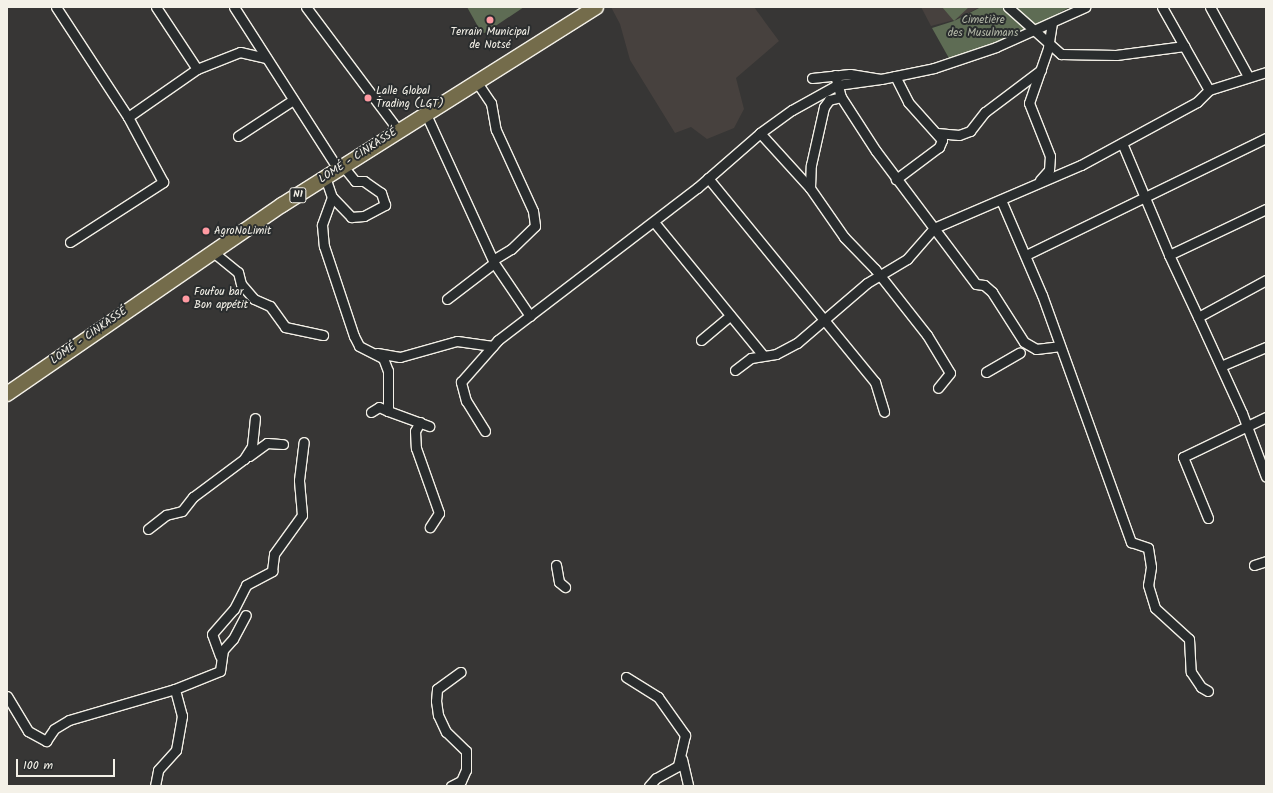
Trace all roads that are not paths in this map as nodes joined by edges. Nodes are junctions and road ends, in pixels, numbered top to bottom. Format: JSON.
{"nodes":[{"id":1,"x":56,"y":7,"type":"edge"},
{"id":2,"x":156,"y":7,"type":"edge"},
{"id":3,"x":234,"y":7,"type":"edge"},
{"id":4,"x":306,"y":7,"type":"edge"},
{"id":5,"x":596,"y":7,"type":"edge"},
{"id":6,"x":1008,"y":7,"type":"edge"},
{"id":7,"x":1085,"y":7,"type":"edge"},
{"id":8,"x":1162,"y":7,"type":"edge"},
{"id":9,"x":1210,"y":7,"type":"edge"},
{"id":10,"x":1052,"y":23,"type":"junction"},
{"id":11,"x":1034,"y":30,"type":"junction"},
{"id":12,"x":1049,"y":42,"type":"junction"},
{"id":13,"x":1184,"y":46,"type":"junction"},
{"id":14,"x":266,"y":58,"type":"junction"},
{"id":15,"x":197,"y":69,"type":"junction"},
{"id":16,"x":1041,"y":70,"type":"junction"},
{"id":17,"x":1266,"y":72,"type":"edge"},
{"id":18,"x":834,"y":75,"type":"junction"},
{"id":19,"x":895,"y":76,"type":"junction"},
{"id":20,"x":1248,"y":76,"type":"junction"},
{"id":21,"x":812,"y":78,"type":"dead end"},
{"id":22,"x":880,"y":79,"type":"junction"},
{"id":23,"x":476,"y":81,"type":"junction"},
{"id":24,"x":837,"y":85,"type":"junction"},
{"id":25,"x":1209,"y":90,"type":"junction"},
{"id":26,"x":841,"y":97,"type":"junction"},
{"id":27,"x":293,"y":100,"type":"junction"},
{"id":28,"x":425,"y":112,"type":"junction"},
{"id":29,"x":128,"y":117,"type":"junction"},
{"id":30,"x":398,"y":130,"type":"junction"},
{"id":31,"x":760,"y":133,"type":"junction"},
{"id":32,"x":937,"y":133,"type":"junction"},
{"id":33,"x":238,"y":136,"type":"dead end"},
{"id":34,"x":1266,"y":138,"type":"edge"},
{"id":35,"x":1122,"y":143,"type":"junction"},
{"id":36,"x":341,"y":167,"type":"junction"},
{"id":37,"x":325,"y":178,"type":"junction"},
{"id":38,"x":708,"y":178,"type":"junction"},
{"id":39,"x":896,"y":179,"type":"junction"},
{"id":40,"x":1038,"y":183,"type":"junction"},
{"id":41,"x":810,"y":188,"type":"junction"},
{"id":42,"x":1144,"y":196,"type":"junction"},
{"id":43,"x":332,"y":197,"type":"junction"},
{"id":44,"x":1002,"y":200,"type":"junction"},
{"id":45,"x":1266,"y":209,"type":"edge"},
{"id":46,"x":654,"y":222,"type":"junction"},
{"id":47,"x":934,"y":228,"type":"junction"},
{"id":48,"x":70,"y":242,"type":"dead end"},
{"id":49,"x":213,"y":252,"type":"junction"},
{"id":50,"x":1026,"y":255,"type":"junction"},
{"id":51,"x":1169,"y":255,"type":"junction"},
{"id":52,"x":493,"y":261,"type":"junction"},
{"id":53,"x":878,"y":276,"type":"junction"},
{"id":54,"x":1266,"y":280,"type":"edge"},
{"id":55,"x":447,"y":299,"type":"dead end"},
{"id":56,"x":530,"y":316,"type":"junction"},
{"id":57,"x":730,"y":316,"type":"junction"},
{"id":58,"x":1198,"y":316,"type":"junction"},
{"id":59,"x":826,"y":320,"type":"junction"},
{"id":60,"x":323,"y":336,"type":"dead end"},
{"id":61,"x":702,"y":340,"type":"dead end"},
{"id":62,"x":493,"y":346,"type":"junction"},
{"id":63,"x":1058,"y":346,"type":"junction"},
{"id":64,"x":1266,"y":347,"type":"edge"},
{"id":65,"x":1020,"y":352,"type":"dead end"},
{"id":66,"x":377,"y":353,"type":"junction"},
{"id":67,"x":762,"y":354,"type":"junction"},
{"id":68,"x":1221,"y":366,"type":"junction"},
{"id":69,"x":735,"y":370,"type":"dead end"},
{"id":70,"x":986,"y":372,"type":"dead end"},
{"id":71,"x":938,"y":388,"type":"dead end"},
{"id":72,"x":7,"y":394,"type":"edge"},
{"id":73,"x":386,"y":398,"type":"junction"},
{"id":74,"x":388,"y":411,"type":"junction"},
{"id":75,"x":884,"y":412,"type":"dead end"},
{"id":76,"x":1266,"y":417,"type":"edge"},
{"id":77,"x":255,"y":418,"type":"dead end"},
{"id":78,"x":420,"y":422,"type":"junction"},
{"id":79,"x":429,"y":426,"type":"dead end"},
{"id":80,"x":1245,"y":427,"type":"junction"},
{"id":81,"x":485,"y":431,"type":"dead end"},
{"id":82,"x":304,"y":442,"type":"dead end"},
{"id":83,"x":283,"y":444,"type":"dead end"},
{"id":84,"x":244,"y":459,"type":"junction"},
{"id":85,"x":1266,"y":476,"type":"edge"},
{"id":86,"x":1208,"y":518,"type":"dead end"},
{"id":87,"x":430,"y":527,"type":"dead end"},
{"id":88,"x":148,"y":529,"type":"dead end"},
{"id":89,"x":1266,"y":561,"type":"edge"},
{"id":90,"x":556,"y":565,"type":"dead end"},
{"id":91,"x":1254,"y":565,"type":"dead end"},
{"id":92,"x":565,"y":587,"type":"dead end"},
{"id":93,"x":246,"y":615,"type":"dead end"},
{"id":94,"x":220,"y":656,"type":"junction"},
{"id":95,"x":460,"y":672,"type":"dead end"},
{"id":96,"x":626,"y":677,"type":"dead end"},
{"id":97,"x":175,"y":689,"type":"junction"},
{"id":98,"x":1208,"y":691,"type":"dead end"},
{"id":99,"x":7,"y":696,"type":"edge"},
{"id":100,"x":682,"y":759,"type":"junction"},
{"id":101,"x":154,"y":786,"type":"edge"},
{"id":102,"x":451,"y":786,"type":"edge"},
{"id":103,"x":649,"y":786,"type":"edge"},
{"id":104,"x":688,"y":786,"type":"edge"}],
"edges":[{"from":1,"to":29,"type":"street"},
{"from":2,"to":15,"type":"street"},
{"from":3,"to":14,"type":"street"},
{"from":4,"to":30,"type":"street"},
{"from":5,"to":23,"type":"highway","name":"LOMÉ - CINKASSÉ","number":"N1"},
{"from":6,"to":11,"type":"street"},
{"from":7,"to":10,"type":"street"},
{"from":8,"to":13,"type":"street"},
{"from":9,"to":20,"type":"street"},
{"from":10,"to":11,"type":"street"},
{"from":10,"to":12,"type":"street"},
{"from":11,"to":12,"type":"street"},
{"from":11,"to":19,"type":"street"},
{"from":12,"to":13,"type":"street"},
{"from":12,"to":16,"type":"street"},
{"from":13,"to":25,"type":"street"},
{"from":14,"to":15,"type":"street"},
{"from":14,"to":27,"type":"street"},
{"from":15,"to":29,"type":"street"},
{"from":16,"to":32,"type":"street"},
{"from":16,"to":40,"type":"street"},
{"from":17,"to":20,"type":"street"},
{"from":18,"to":21,"type":"street"},
{"from":18,"to":22,"type":"street"},
{"from":18,"to":24,"type":"street"},
{"from":19,"to":22,"type":"street"},
{"from":19,"to":32,"type":"street"},
{"from":20,"to":25,"type":"street"},
{"from":22,"to":24,"type":"street"},
{"from":23,"to":28,"type":"highway","name":"LOMÉ - CINKASSÉ","number":"N1"},
{"from":23,"to":52,"type":"street"},
{"from":24,"to":26,"type":"street"},
{"from":24,"to":31,"type":"street"},
{"from":25,"to":35,"type":"street"},
{"from":26,"to":39,"type":"street"},
{"from":26,"to":41,"type":"street"},
{"from":27,"to":33,"type":"street"},
{"from":27,"to":36,"type":"street"},
{"from":28,"to":30,"type":"highway","name":"LOMÉ - CINKASSÉ","number":"N1"},
{"from":28,"to":52,"type":"street"},
{"from":29,"to":48,"type":"street"},
{"from":30,"to":36,"type":"highway","name":"LOMÉ - CINKASSÉ","number":"N1"},
{"from":31,"to":38,"type":"street"},
{"from":31,"to":41,"type":"street"},
{"from":32,"to":39,"type":"street"},
{"from":34,"to":42,"type":"street"},
{"from":35,"to":40,"type":"street"},
{"from":35,"to":42,"type":"street"},
{"from":36,"to":37,"type":"highway","name":"LOMÉ - CINKASSÉ","number":"N1"},
{"from":36,"to":43,"type":"street"},
{"from":37,"to":43,"type":"street"},
{"from":37,"to":49,"type":"highway","name":"LOMÉ - CINKASSÉ","number":"N1"},
{"from":38,"to":46,"type":"street"},
{"from":38,"to":59,"type":"street"},
{"from":39,"to":47,"type":"street"},
{"from":40,"to":44,"type":"street"},
{"from":41,"to":53,"type":"street"},
{"from":42,"to":50,"type":"street"},
{"from":42,"to":51,"type":"street"},
{"from":43,"to":66,"type":"street"},
{"from":44,"to":47,"type":"street"},
{"from":44,"to":50,"type":"street"},
{"from":45,"to":51,"type":"street"},
{"from":46,"to":56,"type":"street"},
{"from":46,"to":57,"type":"street"},
{"from":47,"to":53,"type":"street"},
{"from":47,"to":63,"type":"street"},
{"from":49,"to":60,"type":"street"},
{"from":49,"to":72,"type":"highway","name":"LOMÉ - CINKASSÉ","number":"N1"},
{"from":50,"to":63,"type":"street"},
{"from":51,"to":58,"type":"street"},
{"from":52,"to":55,"type":"street"},
{"from":52,"to":56,"type":"street"},
{"from":53,"to":59,"type":"street"},
{"from":53,"to":71,"type":"street"},
{"from":54,"to":58,"type":"street"},
{"from":56,"to":62,"type":"street"},
{"from":57,"to":61,"type":"street"},
{"from":57,"to":67,"type":"street"},
{"from":58,"to":68,"type":"street"},
{"from":59,"to":67,"type":"street"},
{"from":59,"to":75,"type":"street"},
{"from":62,"to":66,"type":"street"},
{"from":62,"to":81,"type":"street"},
{"from":63,"to":98,"type":"street"},
{"from":64,"to":68,"type":"street"},
{"from":65,"to":70,"type":"street"},
{"from":66,"to":73,"type":"street"},
{"from":67,"to":69,"type":"street"},
{"from":68,"to":80,"type":"street"},
{"from":73,"to":74,"type":"street"},
{"from":73,"to":74,"type":"street"},
{"from":74,"to":78,"type":"street"},
{"from":76,"to":80,"type":"street"},
{"from":77,"to":84,"type":"street"},
{"from":78,"to":79,"type":"street"},
{"from":78,"to":87,"type":"street"},
{"from":80,"to":85,"type":"street"},
{"from":80,"to":86,"type":"street"},
{"from":82,"to":94,"type":"street"},
{"from":83,"to":84,"type":"street"},
{"from":84,"to":88,"type":"street"},
{"from":89,"to":91,"type":"street"},
{"from":90,"to":92,"type":"street"},
{"from":93,"to":94,"type":"street"},
{"from":94,"to":97,"type":"street"},
{"from":95,"to":102,"type":"street"},
{"from":96,"to":100,"type":"street"},
{"from":97,"to":99,"type":"street"},
{"from":97,"to":101,"type":"street"},
{"from":100,"to":103,"type":"street"},
{"from":100,"to":104,"type":"street"}]}
